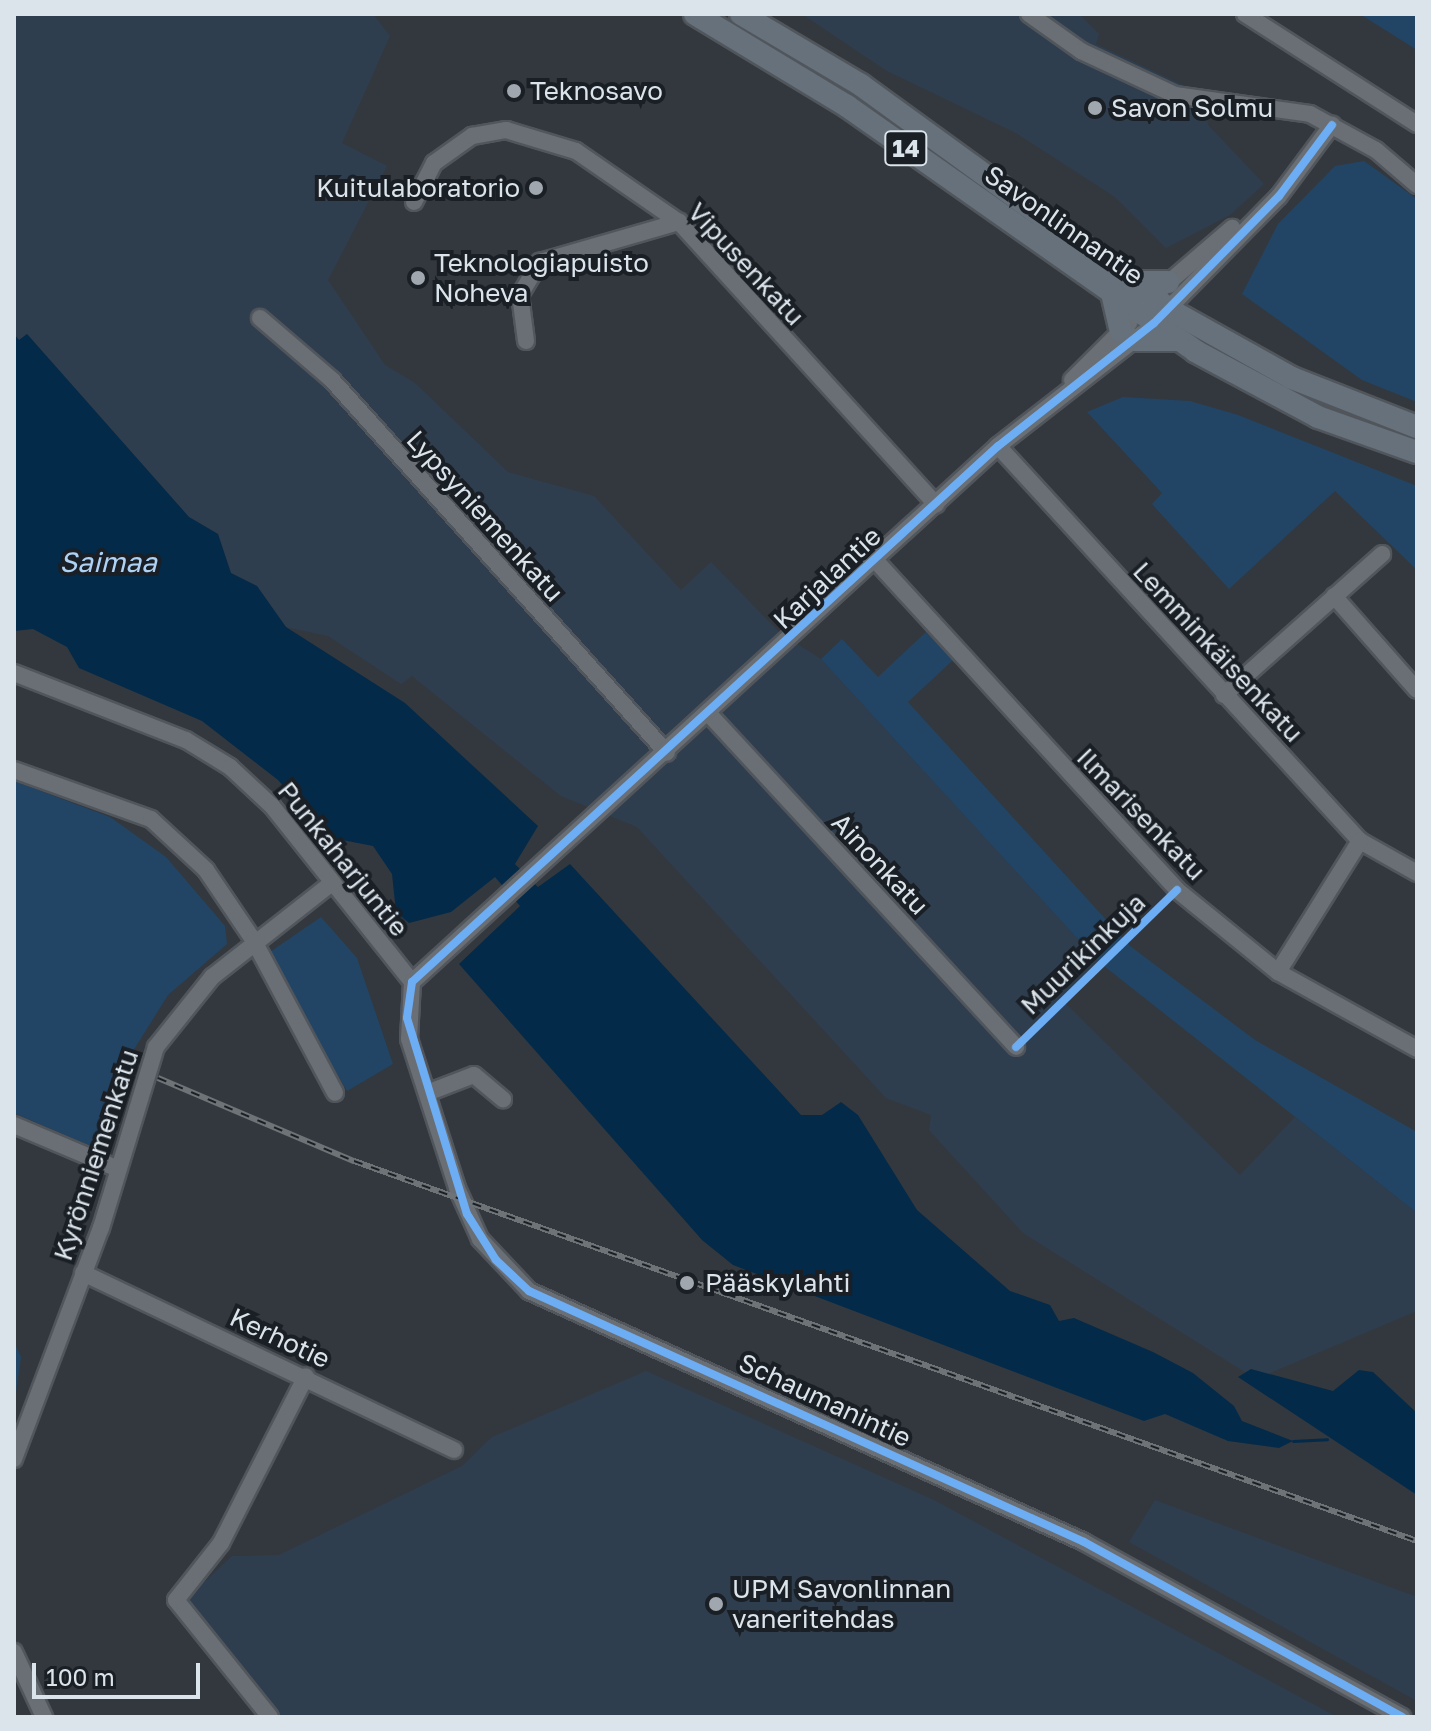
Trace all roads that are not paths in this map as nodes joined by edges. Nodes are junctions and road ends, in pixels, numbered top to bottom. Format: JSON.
{"nodes":[{"id":1,"x":695,"y":14,"type":"edge"},
{"id":2,"x":741,"y":14,"type":"edge"},
{"id":3,"x":1029,"y":14,"type":"edge"},
{"id":4,"x":1245,"y":14,"type":"edge"},
{"id":5,"x":1417,"y":124,"type":"edge"},
{"id":6,"x":1332,"y":125,"type":"junction"},
{"id":7,"x":1417,"y":185,"type":"edge"},
{"id":8,"x":414,"y":202,"type":"dead end"},
{"id":9,"x":1258,"y":216,"type":"junction"},
{"id":10,"x":679,"y":222,"type":"junction"},
{"id":11,"x":1122,"y":287,"type":"junction"},
{"id":12,"x":1157,"y":305,"type":"junction"},
{"id":13,"x":260,"y":318,"type":"dead end"},
{"id":14,"x":1128,"y":335,"type":"junction"},
{"id":15,"x":1178,"y":340,"type":"junction"},
{"id":16,"x":526,"y":341,"type":"dead end"},
{"id":17,"x":1417,"y":427,"type":"edge"},
{"id":18,"x":998,"y":446,"type":"junction"},
{"id":19,"x":1417,"y":452,"type":"edge"},
{"id":20,"x":936,"y":504,"type":"junction"},
{"id":21,"x":1382,"y":554,"type":"dead end"},
{"id":22,"x":875,"y":560,"type":"junction"},
{"id":23,"x":1334,"y":596,"type":"junction"},
{"id":24,"x":14,"y":673,"type":"edge"},
{"id":25,"x":1417,"y":690,"type":"edge"},
{"id":26,"x":1224,"y":695,"type":"junction"},
{"id":27,"x":709,"y":714,"type":"junction"},
{"id":28,"x":667,"y":753,"type":"junction"},
{"id":29,"x":14,"y":770,"type":"edge"},
{"id":30,"x":1360,"y":841,"type":"junction"},
{"id":31,"x":1417,"y":873,"type":"edge"},
{"id":32,"x":332,"y":883,"type":"junction"},
{"id":33,"x":254,"y":941,"type":"junction"},
{"id":34,"x":1278,"y":972,"type":"junction"},
{"id":35,"x":412,"y":982,"type":"junction"},
{"id":36,"x":1016,"y":1047,"type":"dead end"},
{"id":37,"x":1417,"y":1049,"type":"edge"},
{"id":38,"x":335,"y":1093,"type":"dead end"},
{"id":39,"x":427,"y":1093,"type":"junction"},
{"id":40,"x":503,"y":1099,"type":"dead end"},
{"id":41,"x":14,"y":1125,"type":"edge"},
{"id":42,"x":118,"y":1169,"type":"junction"},
{"id":43,"x":83,"y":1273,"type":"junction"},
{"id":44,"x":306,"y":1376,"type":"junction"},
{"id":45,"x":454,"y":1450,"type":"dead end"},
{"id":46,"x":14,"y":1459,"type":"edge"},
{"id":47,"x":14,"y":1652,"type":"edge"},
{"id":48,"x":44,"y":1717,"type":"edge"},
{"id":49,"x":270,"y":1717,"type":"edge"},
{"id":50,"x":1402,"y":1717,"type":"edge"}],
"edges":[{"from":1,"to":11,"type":"highway","name":"Savonlinnantie","number":"14"},
{"from":2,"to":11,"type":"highway","name":"Savonlinnantie","number":"14"},
{"from":3,"to":6,"type":"street"},
{"from":4,"to":5,"type":"street"},
{"from":6,"to":7,"type":"street"},
{"from":6,"to":9,"type":"street"},
{"from":8,"to":10,"type":"street","name":"Vipusenkatu"},
{"from":9,"to":12,"type":"street"},
{"from":9,"to":12,"type":"street"},
{"from":10,"to":16,"type":"street"},
{"from":10,"to":20,"type":"street","name":"Vipusenkatu"},
{"from":11,"to":12,"type":"highway","name":"Savonlinnantie","number":"14"},
{"from":11,"to":14,"type":"highway"},
{"from":12,"to":14,"type":"street","name":"Karjalantie"},
{"from":12,"to":15,"type":"highway","name":"Savonlinnantie","number":"14"},
{"from":12,"to":17,"type":"highway","name":"Savonlinnantie","number":"14"},
{"from":13,"to":28,"type":"street","name":"Lypsyniemenkatu"},
{"from":14,"to":15,"type":"highway"},
{"from":14,"to":18,"type":"street","name":"Karjalantie"},
{"from":15,"to":19,"type":"highway","name":"Savonlinnantie","number":"14"},
{"from":18,"to":20,"type":"street","name":"Karjalantie"},
{"from":18,"to":26,"type":"street","name":"Lemminkäisenkatu"},
{"from":20,"to":22,"type":"street","name":"Karjalantie"},
{"from":21,"to":23,"type":"street"},
{"from":22,"to":27,"type":"street","name":"Karjalantie"},
{"from":22,"to":34,"type":"street","name":"Ilmarisenkatu"},
{"from":23,"to":25,"type":"street"},
{"from":23,"to":26,"type":"street"},
{"from":24,"to":32,"type":"street","name":"Punkaharjuntie"},
{"from":26,"to":30,"type":"street","name":"Lemminkäisenkatu"},
{"from":27,"to":28,"type":"street","name":"Karjalantie"},
{"from":27,"to":36,"type":"street","name":"Ainonkatu"},
{"from":28,"to":35,"type":"street","name":"Karjalantie"},
{"from":29,"to":33,"type":"street"},
{"from":30,"to":31,"type":"street","name":"Lemminkäisenkatu"},
{"from":30,"to":34,"type":"street"},
{"from":32,"to":33,"type":"street","name":"Kyrönniemenkatu"},
{"from":32,"to":35,"type":"street","name":"Punkaharjuntie"},
{"from":33,"to":38,"type":"street"},
{"from":33,"to":42,"type":"street","name":"Kyrönniemenkatu"},
{"from":34,"to":37,"type":"street","name":"Ilmarisenkatu"},
{"from":35,"to":39,"type":"street","name":"Schaumanintie"},
{"from":39,"to":40,"type":"street"},
{"from":39,"to":50,"type":"street","name":"Schaumanintie"},
{"from":41,"to":42,"type":"street"},
{"from":42,"to":43,"type":"street","name":"Kyrönniemenkatu"},
{"from":43,"to":44,"type":"street","name":"Kerhotie"},
{"from":43,"to":46,"type":"street","name":"Kyrönniemenkatu"},
{"from":44,"to":45,"type":"street","name":"Kerhotie"},
{"from":44,"to":49,"type":"street"},
{"from":47,"to":48,"type":"street"}]}
